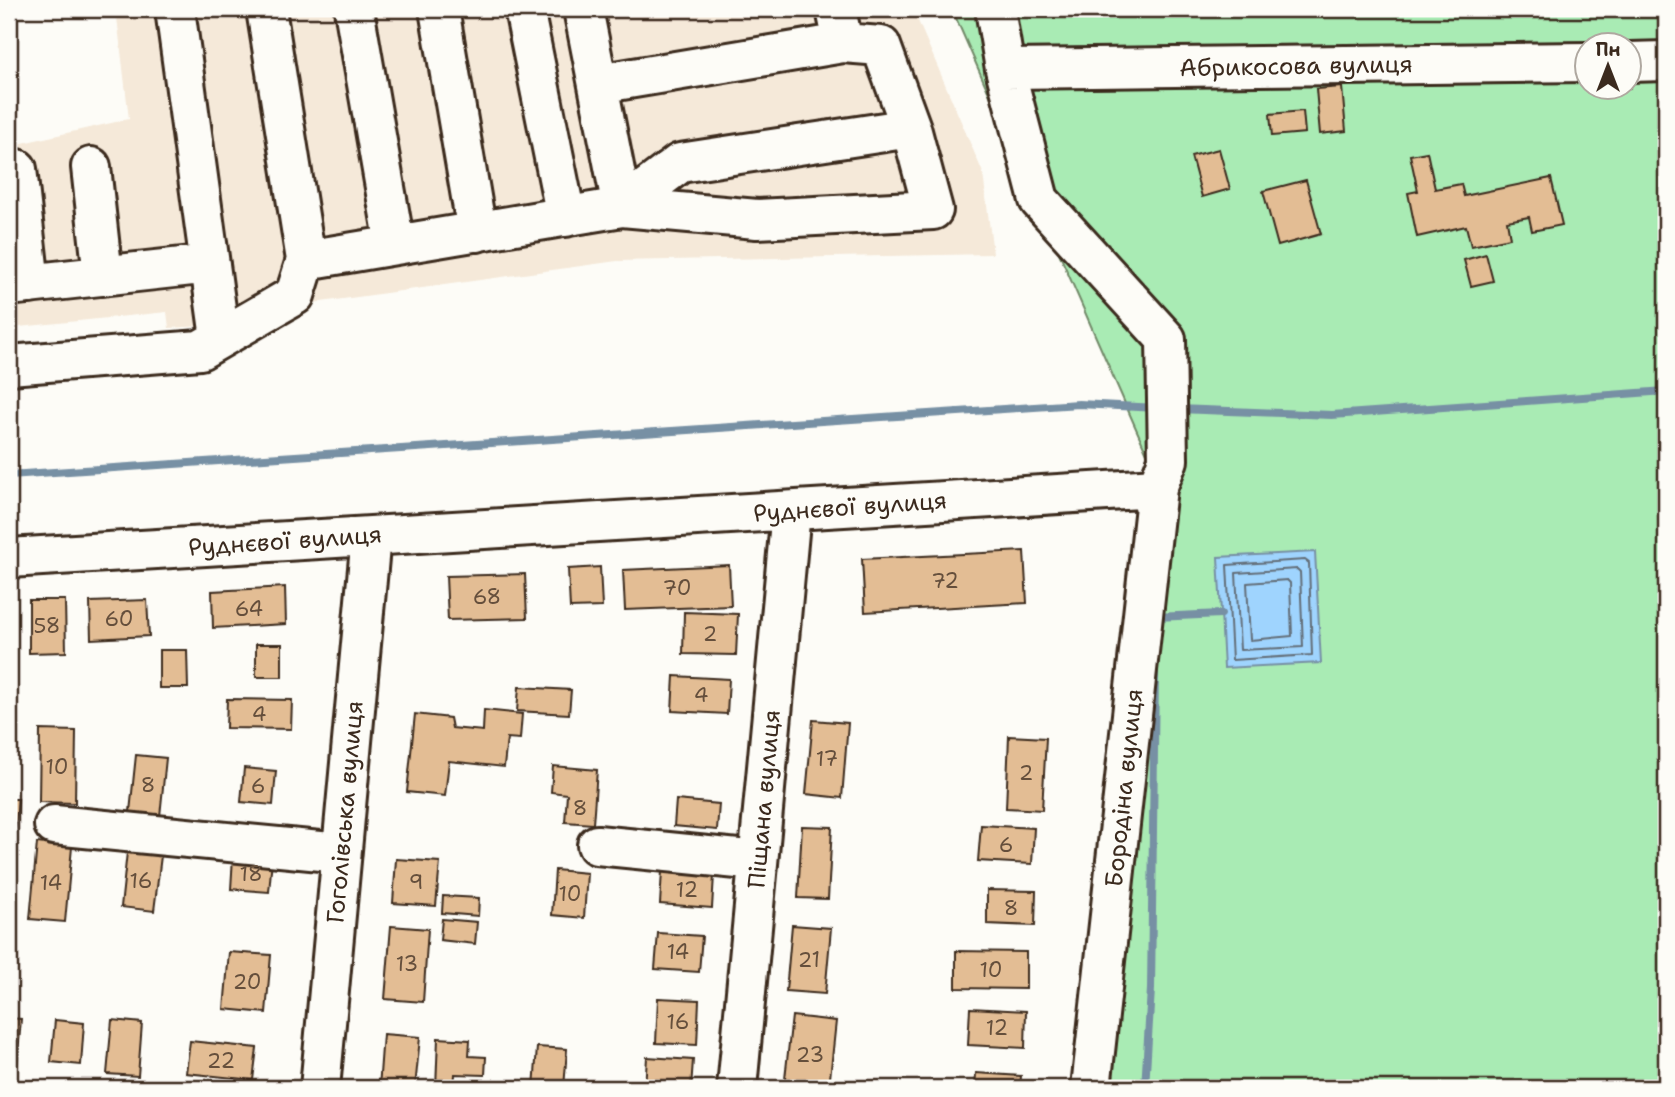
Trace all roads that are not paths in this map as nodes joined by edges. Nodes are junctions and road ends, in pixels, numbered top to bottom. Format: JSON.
{"nodes":[{"id":1,"x":175,"y":9,"type":"edge"},
{"id":2,"x":266,"y":9,"type":"edge"},
{"id":3,"x":354,"y":9,"type":"edge"},
{"id":4,"x":439,"y":9,"type":"edge"},
{"id":5,"x":524,"y":9,"type":"edge"},
{"id":6,"x":583,"y":9,"type":"edge"},
{"id":7,"x":995,"y":9,"type":"edge"},
{"id":8,"x":840,"y":26,"type":"edge"},
{"id":9,"x":1666,"y":61,"type":"edge"},
{"id":10,"x":1574,"y":62,"type":"edge"},
{"id":11,"x":1644,"y":62,"type":"edge"},
{"id":12,"x":1005,"y":69,"type":"junction"},
{"id":13,"x":598,"y":84,"type":"junction"},
{"id":14,"x":911,"y":128,"type":"junction"},
{"id":15,"x":91,"y":167,"type":"dead end"},
{"id":16,"x":17,"y":169,"type":"dead end"},
{"id":17,"x":622,"y":207,"type":"junction"},
{"id":18,"x":566,"y":216,"type":"junction"},
{"id":19,"x":477,"y":232,"type":"junction"},
{"id":20,"x":395,"y":245,"type":"junction"},
{"id":21,"x":306,"y":260,"type":"junction"},
{"id":22,"x":210,"y":264,"type":"junction"},
{"id":23,"x":103,"y":275,"type":"junction"},
{"id":24,"x":20,"y":285,"type":"edge"},
{"id":25,"x":220,"y":338,"type":"junction"},
{"id":26,"x":9,"y":365,"type":"edge"},
{"id":27,"x":1163,"y":474,"type":"junction"},
{"id":28,"x":791,"y":510,"type":"junction"},
{"id":29,"x":371,"y":536,"type":"junction"},
{"id":30,"x":9,"y":558,"type":"edge"},
{"id":31,"x":54,"y":825,"type":"dead end"},
{"id":32,"x":597,"y":845,"type":"dead end"},
{"id":33,"x":341,"y":853,"type":"junction"},
{"id":34,"x":758,"y":861,"type":"junction"},
{"id":35,"x":320,"y":1088,"type":"edge"},
{"id":36,"x":737,"y":1088,"type":"edge"},
{"id":37,"x":1091,"y":1088,"type":"edge"}],
"edges":[{"from":1,"to":22,"type":"street"},
{"from":2,"to":21,"type":"street"},
{"from":3,"to":20,"type":"street"},
{"from":4,"to":19,"type":"street"},
{"from":5,"to":18,"type":"street"},
{"from":6,"to":13,"type":"street"},
{"from":7,"to":12,"type":"street"},
{"from":8,"to":13,"type":"street"},
{"from":8,"to":14,"type":"street"},
{"from":9,"to":11,"type":"street"},
{"from":10,"to":12,"type":"street","name":"Абрикосова вулиця"},
{"from":12,"to":27,"type":"street"},
{"from":13,"to":17,"type":"street"},
{"from":14,"to":17,"type":"street"},
{"from":14,"to":17,"type":"street"},
{"from":15,"to":23,"type":"street"},
{"from":16,"to":24,"type":"street"},
{"from":17,"to":18,"type":"street"},
{"from":18,"to":19,"type":"street"},
{"from":19,"to":20,"type":"street"},
{"from":20,"to":21,"type":"street"},
{"from":21,"to":25,"type":"street"},
{"from":22,"to":23,"type":"street"},
{"from":22,"to":25,"type":"street"},
{"from":23,"to":24,"type":"street"},
{"from":25,"to":26,"type":"street"},
{"from":27,"to":28,"type":"street","name":"Руднєвої вулиця"},
{"from":27,"to":37,"type":"street","name":"Бородіна вулиця"},
{"from":28,"to":29,"type":"street","name":"Руднєвої вулиця"},
{"from":28,"to":34,"type":"street","name":"Піщана вулиця"},
{"from":29,"to":30,"type":"street","name":"Руднєвої вулиця"},
{"from":29,"to":33,"type":"street","name":"Гоголівська вулиця"},
{"from":31,"to":33,"type":"street"},
{"from":32,"to":34,"type":"street"},
{"from":33,"to":35,"type":"street","name":"Гоголівська вулиця"},
{"from":34,"to":36,"type":"street","name":"Піщана вулиця"}]}
